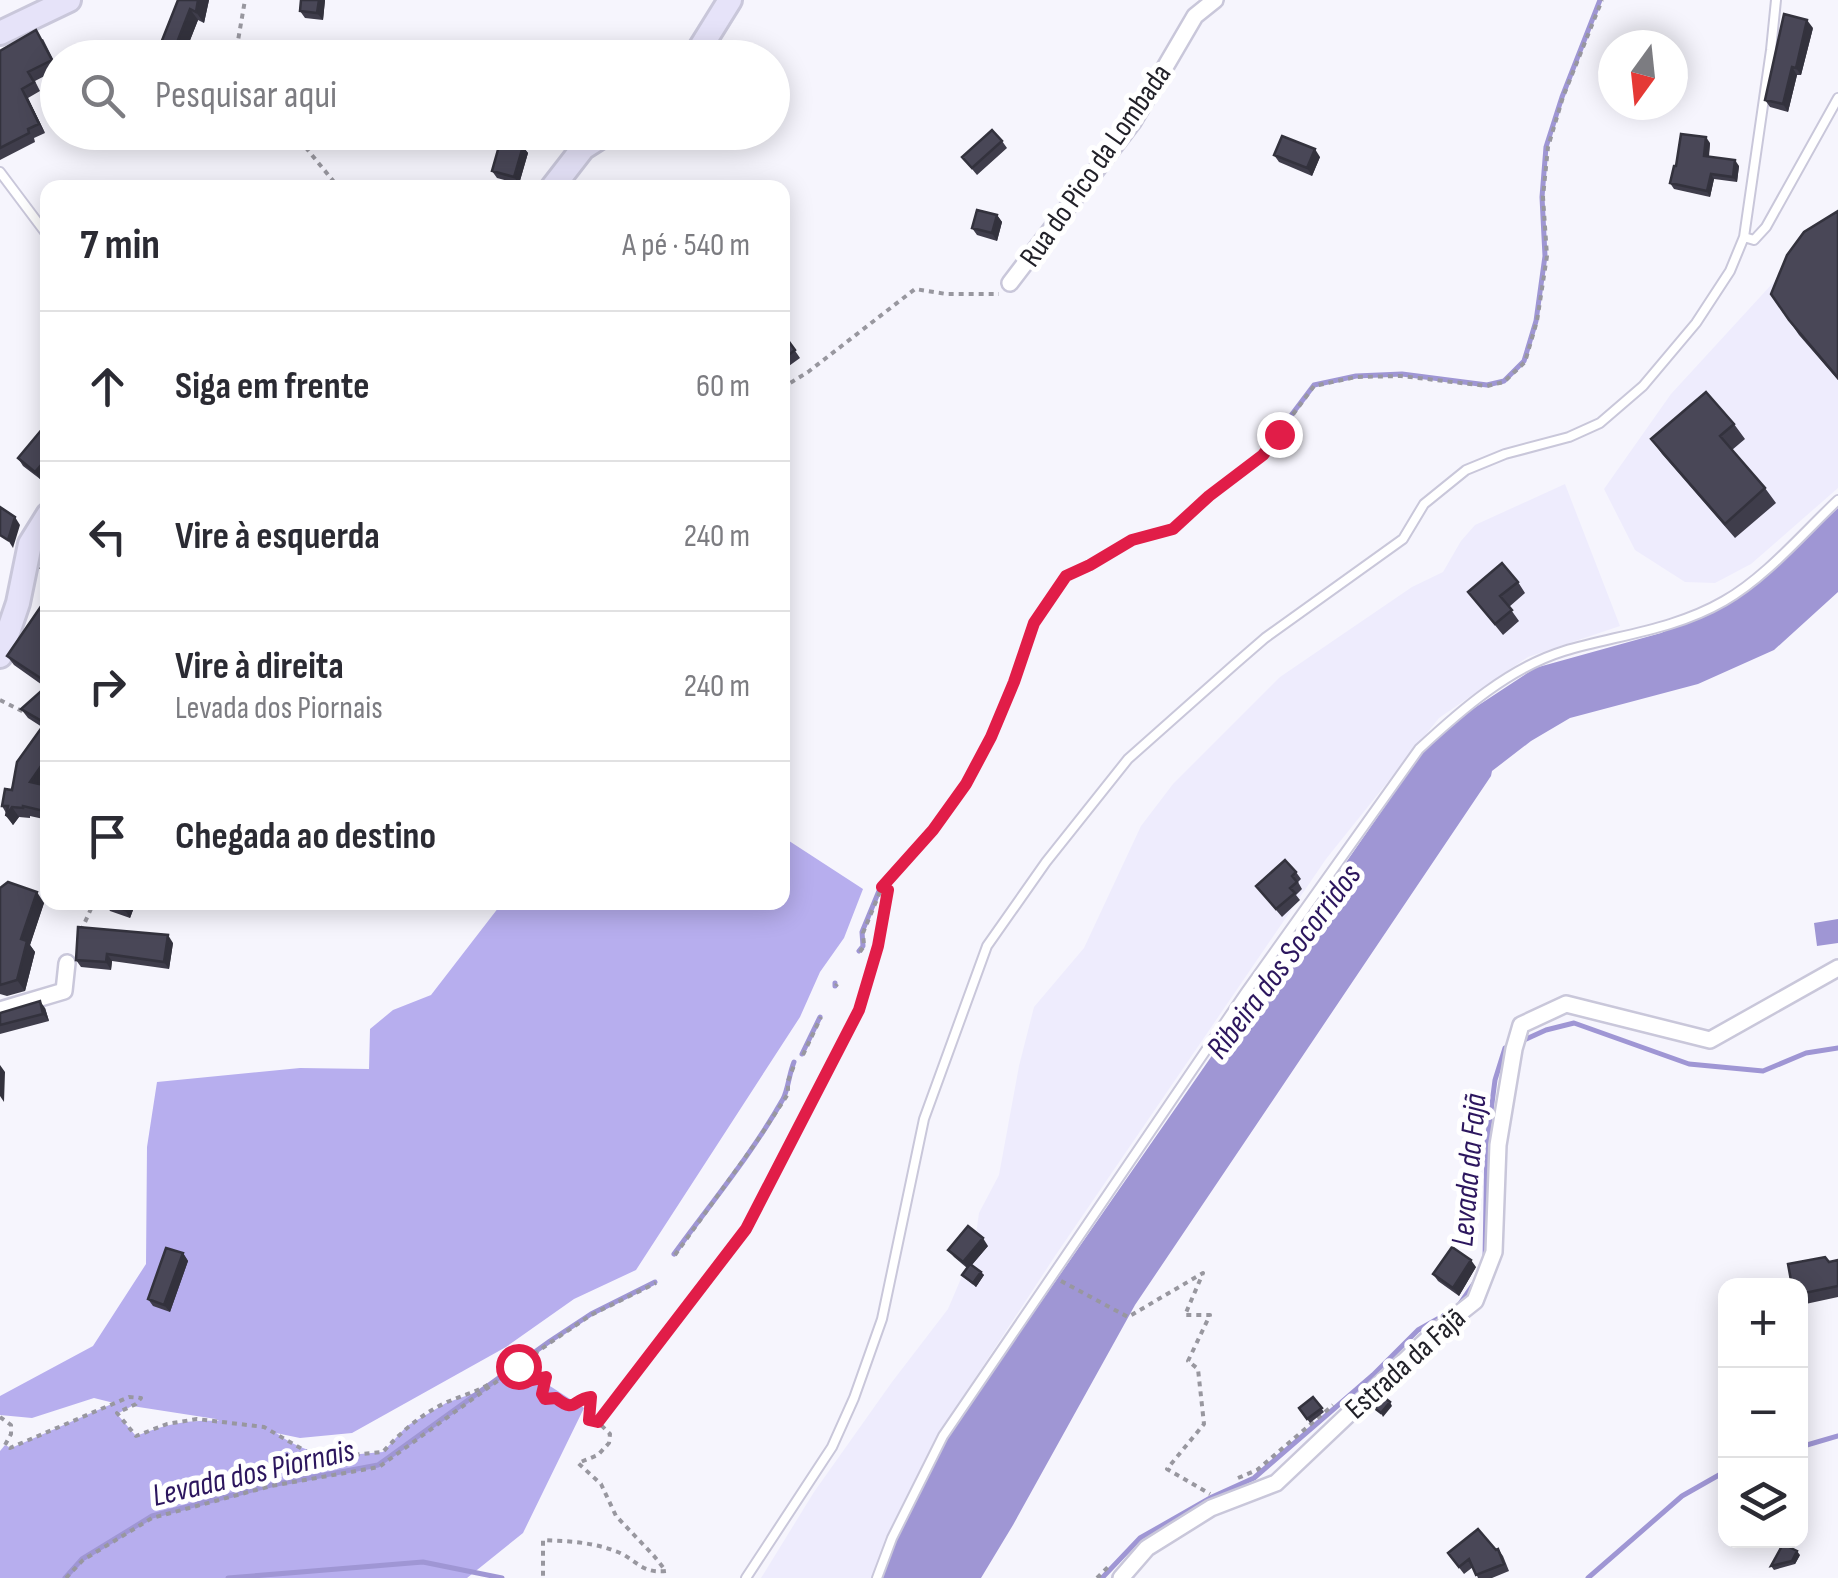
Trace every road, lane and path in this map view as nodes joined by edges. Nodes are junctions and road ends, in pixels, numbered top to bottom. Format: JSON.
{"nodes":[{"id":1,"x":69,"y":0,"type":"edge"},
{"id":2,"x":245,"y":0,"type":"edge"},
{"id":3,"x":730,"y":0,"type":"edge"},
{"id":4,"x":1216,"y":0,"type":"edge"},
{"id":5,"x":1602,"y":0,"type":"edge"},
{"id":6,"x":1776,"y":0,"type":"edge"},
{"id":7,"x":0,"y":33,"type":"edge"},
{"id":8,"x":239,"y":40,"type":"edge"},
{"id":9,"x":705,"y":40,"type":"edge"},
{"id":10,"x":1838,"y":98,"type":"edge"},
{"id":11,"x":308,"y":150,"type":"edge"},
{"id":12,"x":581,"y":150,"type":"edge"},
{"id":13,"x":0,"y":172,"type":"edge"},
{"id":14,"x":332,"y":180,"type":"edge"},
{"id":15,"x":558,"y":180,"type":"edge"},
{"id":16,"x":40,"y":225,"type":"edge"},
{"id":17,"x":1744,"y":237,"type":"junction"},
{"id":18,"x":1010,"y":283,"type":"joint"},
{"id":19,"x":790,"y":383,"type":"edge"},
{"id":20,"x":1838,"y":500,"type":"edge"},
{"id":21,"x":40,"y":528,"type":"edge"},
{"id":22,"x":0,"y":656,"type":"edge"},
{"id":23,"x":0,"y":700,"type":"edge"},
{"id":24,"x":36,"y":702,"type":"edge"},
{"id":25,"x":882,"y":887,"type":"junction"},
{"id":26,"x":91,"y":910,"type":"edge"},
{"id":27,"x":81,"y":932,"type":"edge"},
{"id":28,"x":860,"y":952,"type":"dead end"},
{"id":29,"x":67,"y":962,"type":"dead end"},
{"id":30,"x":1838,"y":968,"type":"edge"},
{"id":31,"x":0,"y":1010,"type":"edge"},
{"id":32,"x":821,"y":1017,"type":"dead end"},
{"id":33,"x":804,"y":1053,"type":"dead end"},
{"id":34,"x":795,"y":1063,"type":"dead end"},
{"id":35,"x":675,"y":1255,"type":"dead end"},
{"id":36,"x":1051,"y":1275,"type":"junction"},
{"id":37,"x":656,"y":1283,"type":"dead end"},
{"id":38,"x":518,"y":1366,"type":"junction"},
{"id":39,"x":1332,"y":1406,"type":"dead end"},
{"id":40,"x":0,"y":1417,"type":"edge"},
{"id":41,"x":598,"y":1422,"type":"junction"},
{"id":42,"x":1229,"y":1482,"type":"dead end"},
{"id":43,"x":1215,"y":1488,"type":"dead end"},
{"id":44,"x":1210,"y":1500,"type":"junction"},
{"id":45,"x":1109,"y":1566,"type":"dead end"},
{"id":46,"x":66,"y":1578,"type":"edge"},
{"id":47,"x":543,"y":1578,"type":"edge"},
{"id":48,"x":746,"y":1578,"type":"edge"},
{"id":49,"x":877,"y":1578,"type":"edge"},
{"id":50,"x":1097,"y":1578,"type":"edge"},
{"id":51,"x":1121,"y":1578,"type":"edge"}],
"edges":[{"from":1,"to":7,"type":"street"},
{"from":2,"to":8,"type":"path"},
{"from":3,"to":9,"type":"street"},
{"from":4,"to":18,"type":"street","name":"Rua do Pico da Lombada"},
{"from":5,"to":25,"type":"path"},
{"from":6,"to":17,"type":"lane"},
{"from":10,"to":17,"type":"lane"},
{"from":11,"to":14,"type":"path"},
{"from":12,"to":15,"type":"street"},
{"from":13,"to":16,"type":"lane"},
{"from":17,"to":48,"type":"lane"},
{"from":18,"to":19,"type":"path"},
{"from":20,"to":36,"type":"lane"},
{"from":21,"to":22,"type":"street"},
{"from":23,"to":24,"type":"path"},
{"from":25,"to":28,"type":"path"},
{"from":25,"to":41,"type":"path"},
{"from":26,"to":27,"type":"path"},
{"from":29,"to":31,"type":"street"},
{"from":30,"to":44,"type":"street","name":"Estrada da Fajã"},
{"from":32,"to":33,"type":"path"},
{"from":34,"to":35,"type":"path"},
{"from":36,"to":44,"type":"path"},
{"from":36,"to":49,"type":"lane"},
{"from":37,"to":38,"type":"path"},
{"from":38,"to":40,"type":"path"},
{"from":38,"to":41,"type":"path"},
{"from":38,"to":46,"type":"path"},
{"from":39,"to":42,"type":"path"},
{"from":41,"to":47,"type":"path"},
{"from":43,"to":44,"type":"path"},
{"from":44,"to":51,"type":"street","name":"Estrada da Fajã"},
{"from":45,"to":50,"type":"path"}]}
